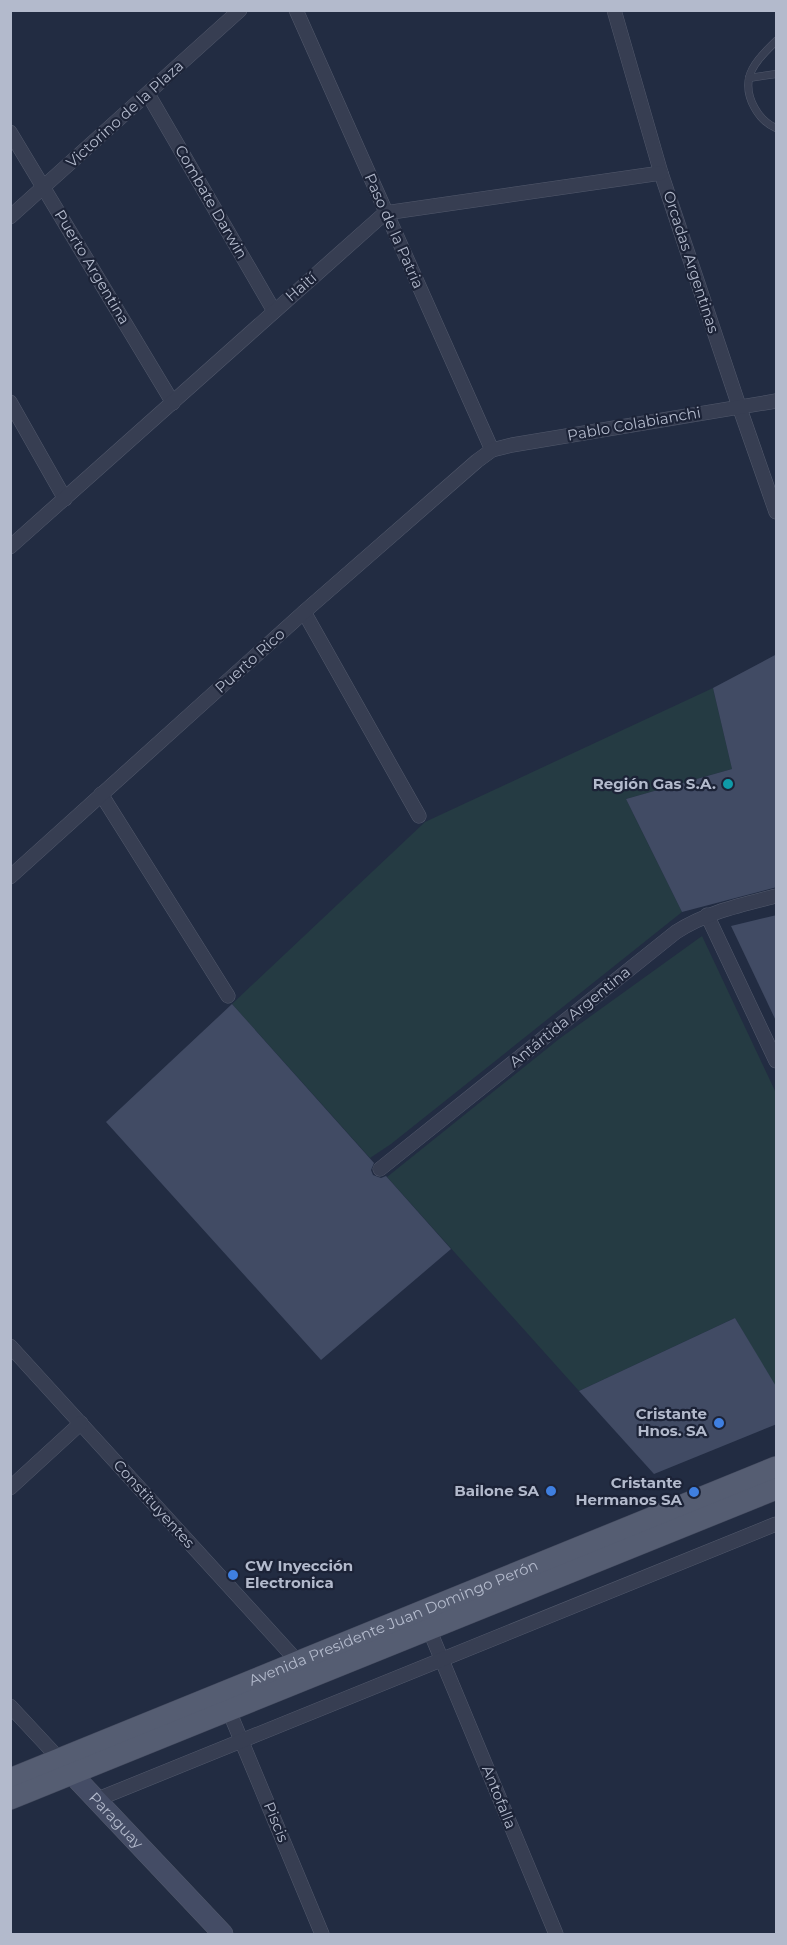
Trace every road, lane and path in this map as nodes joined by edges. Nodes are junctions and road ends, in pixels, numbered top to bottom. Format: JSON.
{"nodes":[{"id":1,"x":240,"y":10,"type":"edge"},
{"id":2,"x":296,"y":10,"type":"edge"},
{"id":3,"x":614,"y":10,"type":"edge"},
{"id":4,"x":777,"y":41,"type":"edge"},
{"id":5,"x":777,"y":74,"type":"edge"},
{"id":6,"x":749,"y":78,"type":"junction"},
{"id":7,"x":148,"y":94,"type":"junction"},
{"id":8,"x":777,"y":128,"type":"edge"},
{"id":9,"x":10,"y":132,"type":"edge"},
{"id":10,"x":661,"y":173,"type":"junction"},
{"id":11,"x":44,"y":187,"type":"junction"},
{"id":12,"x":385,"y":213,"type":"junction"},
{"id":13,"x":10,"y":217,"type":"edge"},
{"id":14,"x":274,"y":311,"type":"junction"},
{"id":15,"x":777,"y":400,"type":"edge"},
{"id":16,"x":10,"y":402,"type":"edge"},
{"id":17,"x":173,"y":403,"type":"junction"},
{"id":18,"x":739,"y":406,"type":"junction"},
{"id":19,"x":492,"y":450,"type":"junction"},
{"id":20,"x":65,"y":499,"type":"junction"},
{"id":21,"x":777,"y":512,"type":"edge"},
{"id":22,"x":10,"y":548,"type":"edge"},
{"id":23,"x":304,"y":612,"type":"junction"},
{"id":24,"x":101,"y":794,"type":"junction"},
{"id":25,"x":419,"y":816,"type":"dead end"},
{"id":26,"x":10,"y":877,"type":"edge"},
{"id":27,"x":777,"y":896,"type":"edge"},
{"id":28,"x":707,"y":915,"type":"junction"},
{"id":29,"x":228,"y":996,"type":"dead end"},
{"id":30,"x":777,"y":1061,"type":"edge"},
{"id":31,"x":380,"y":1169,"type":"dead end"},
{"id":32,"x":10,"y":1346,"type":"edge"},
{"id":33,"x":81,"y":1423,"type":"junction"},
{"id":34,"x":777,"y":1467,"type":"edge"},
{"id":35,"x":10,"y":1488,"type":"edge"},
{"id":36,"x":777,"y":1489,"type":"edge"},
{"id":37,"x":777,"y":1524,"type":"edge"},
{"id":38,"x":429,"y":1629,"type":"junction"},
{"id":39,"x":442,"y":1660,"type":"junction"},
{"id":40,"x":298,"y":1662,"type":"junction"},
{"id":41,"x":10,"y":1706,"type":"edge"},
{"id":42,"x":229,"y":1711,"type":"junction"},
{"id":43,"x":243,"y":1742,"type":"junction"},
{"id":44,"x":66,"y":1767,"type":"junction"},
{"id":45,"x":10,"y":1779,"type":"edge"},
{"id":46,"x":10,"y":1799,"type":"edge"},
{"id":47,"x":98,"y":1799,"type":"junction"},
{"id":48,"x":223,"y":1935,"type":"edge"},
{"id":49,"x":322,"y":1935,"type":"edge"},
{"id":50,"x":556,"y":1935,"type":"edge"}],
"edges":[{"from":1,"to":7,"type":"street","name":"Victorino de la Plaza"},
{"from":2,"to":12,"type":"street","name":"Paso de la Patria"},
{"from":3,"to":10,"type":"street","name":"Orcadas Argentinas"},
{"from":4,"to":6,"type":"lane"},
{"from":5,"to":6,"type":"lane"},
{"from":6,"to":8,"type":"lane"},
{"from":7,"to":11,"type":"street","name":"Victorino de la Plaza"},
{"from":7,"to":14,"type":"street","name":"Combate Darwin"},
{"from":9,"to":11,"type":"street","name":"Puerto Argentina"},
{"from":10,"to":12,"type":"street"},
{"from":10,"to":18,"type":"street","name":"Orcadas Argentinas"},
{"from":11,"to":13,"type":"street","name":"Victorino de la Plaza"},
{"from":11,"to":17,"type":"street","name":"Puerto Argentina"},
{"from":12,"to":14,"type":"street","name":"Haití"},
{"from":12,"to":19,"type":"street","name":"Paso de la Patria"},
{"from":14,"to":17,"type":"street","name":"Haití"},
{"from":15,"to":18,"type":"street","name":"Pablo Colabianchi"},
{"from":16,"to":20,"type":"street"},
{"from":17,"to":20,"type":"street","name":"Haití"},
{"from":18,"to":19,"type":"street","name":"Pablo Colabianchi"},
{"from":18,"to":21,"type":"street","name":"Orcadas Argentinas"},
{"from":19,"to":23,"type":"street","name":"Puerto Rico"},
{"from":20,"to":22,"type":"street","name":"Haití"},
{"from":23,"to":24,"type":"street","name":"Puerto Rico"},
{"from":23,"to":25,"type":"street"},
{"from":24,"to":26,"type":"street","name":"Puerto Rico"},
{"from":24,"to":29,"type":"street"},
{"from":27,"to":28,"type":"street","name":"Antártida Argentina"},
{"from":28,"to":30,"type":"street"},
{"from":28,"to":31,"type":"street","name":"Antártida Argentina"},
{"from":32,"to":33,"type":"street","name":"Constituyentes"},
{"from":33,"to":35,"type":"street"},
{"from":33,"to":40,"type":"street","name":"Constituyentes"},
{"from":34,"to":40,"type":"main road","name":"Avenida Presidente Juan Domingo Perón"},
{"from":36,"to":38,"type":"main road","name":"Avenida Presidente Juan Domingo Perón"},
{"from":37,"to":39,"type":"street"},
{"from":38,"to":39,"type":"street","name":"Antofalla"},
{"from":38,"to":42,"type":"main road","name":"Avenida Presidente Juan Domingo Perón"},
{"from":39,"to":43,"type":"street"},
{"from":39,"to":50,"type":"street","name":"Antofalla"},
{"from":40,"to":44,"type":"main road","name":"Avenida Presidente Juan Domingo Perón"},
{"from":41,"to":44,"type":"street","name":"Paraguay"},
{"from":42,"to":43,"type":"street","name":"Piscis"},
{"from":42,"to":44,"type":"main road","name":"Avenida Presidente Juan Domingo Perón"},
{"from":43,"to":47,"type":"street"},
{"from":43,"to":49,"type":"street","name":"Piscis"},
{"from":44,"to":45,"type":"main road","name":"Avenida Presidente Juan Domingo Perón"},
{"from":44,"to":46,"type":"main road","name":"Avenida Presidente Juan Domingo Perón"},
{"from":44,"to":47,"type":"main road","name":"Paraguay"},
{"from":47,"to":48,"type":"main road","name":"Paraguay"}]}
